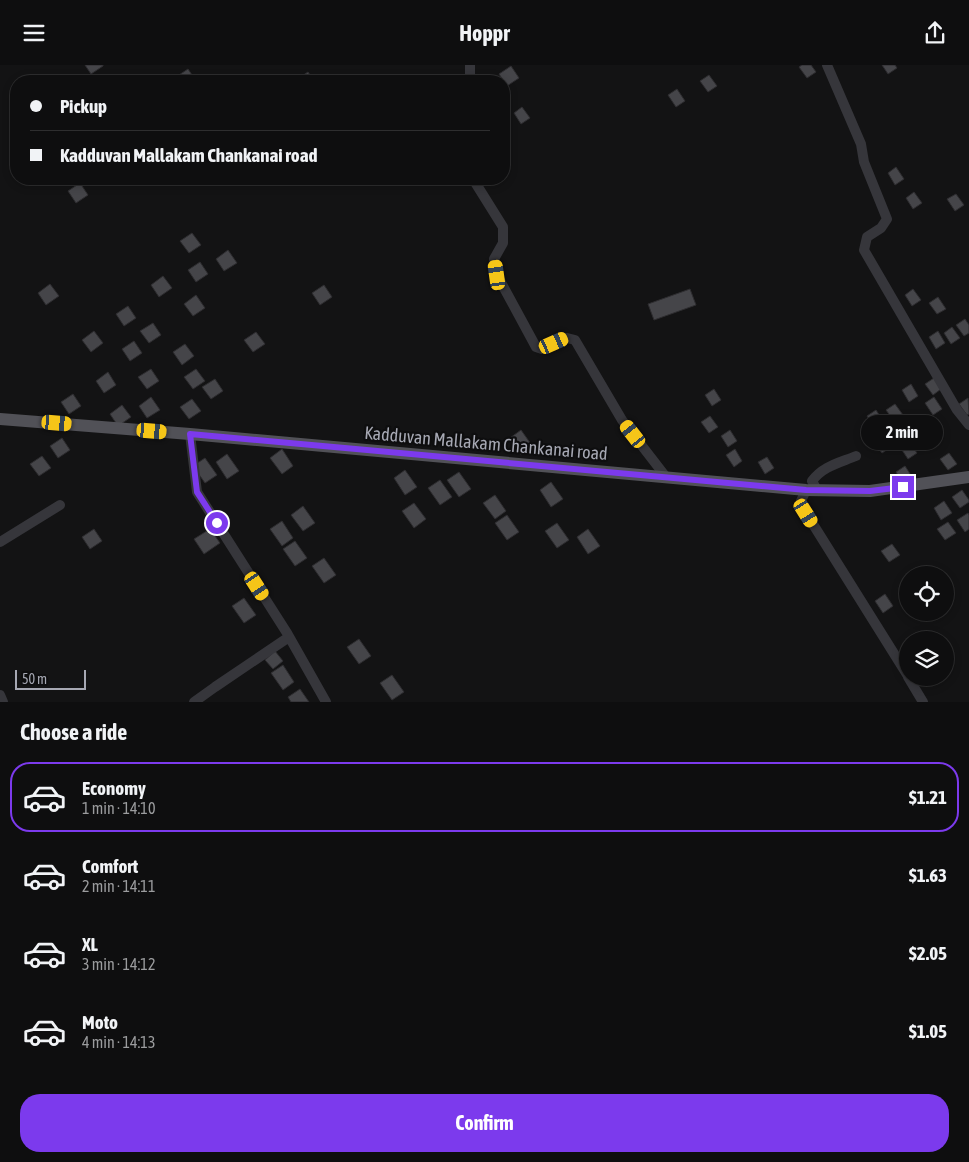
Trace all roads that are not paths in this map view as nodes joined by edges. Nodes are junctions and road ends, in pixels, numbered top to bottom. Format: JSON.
{"nodes":[{"id":1,"x":827,"y":65,"type":"edge"},
{"id":2,"x":477,"y":185,"type":"edge"},
{"id":3,"x":0,"y":419,"type":"edge"},
{"id":4,"x":969,"y":425,"type":"edge"},
{"id":5,"x":190,"y":434,"type":"junction"},
{"id":6,"x":856,"y":456,"type":"dead end"},
{"id":7,"x":666,"y":477,"type":"junction"},
{"id":8,"x":969,"y":477,"type":"edge"},
{"id":9,"x":812,"y":490,"type":"junction"},
{"id":10,"x":60,"y":505,"type":"dead end"},
{"id":11,"x":0,"y":542,"type":"edge"},
{"id":12,"x":290,"y":637,"type":"junction"},
{"id":13,"x":899,"y":663,"type":"edge"},
{"id":14,"x":913,"y":686,"type":"edge"},
{"id":15,"x":0,"y":695,"type":"edge"},
{"id":16,"x":3,"y":702,"type":"edge"},
{"id":17,"x":194,"y":702,"type":"edge"},
{"id":18,"x":326,"y":702,"type":"edge"},
{"id":19,"x":923,"y":702,"type":"edge"}],
"edges":[{"from":1,"to":4,"type":"street"},
{"from":2,"to":7,"type":"street"},
{"from":3,"to":5,"type":"main road","name":"Kadduvan Mallakam Chankanai road"},
{"from":5,"to":7,"type":"main road","name":"Kadduvan Mallakam Chankanai road"},
{"from":5,"to":12,"type":"street"},
{"from":6,"to":9,"type":"street"},
{"from":7,"to":9,"type":"main road","name":"Kadduvan Mallakam Chankanai road"},
{"from":8,"to":9,"type":"main road","name":"Kadduvan Mallakam Chankanai road"},
{"from":9,"to":13,"type":"street"},
{"from":10,"to":11,"type":"street"},
{"from":12,"to":17,"type":"street"},
{"from":12,"to":18,"type":"street"},
{"from":14,"to":19,"type":"street"},
{"from":15,"to":16,"type":"street"}]}
